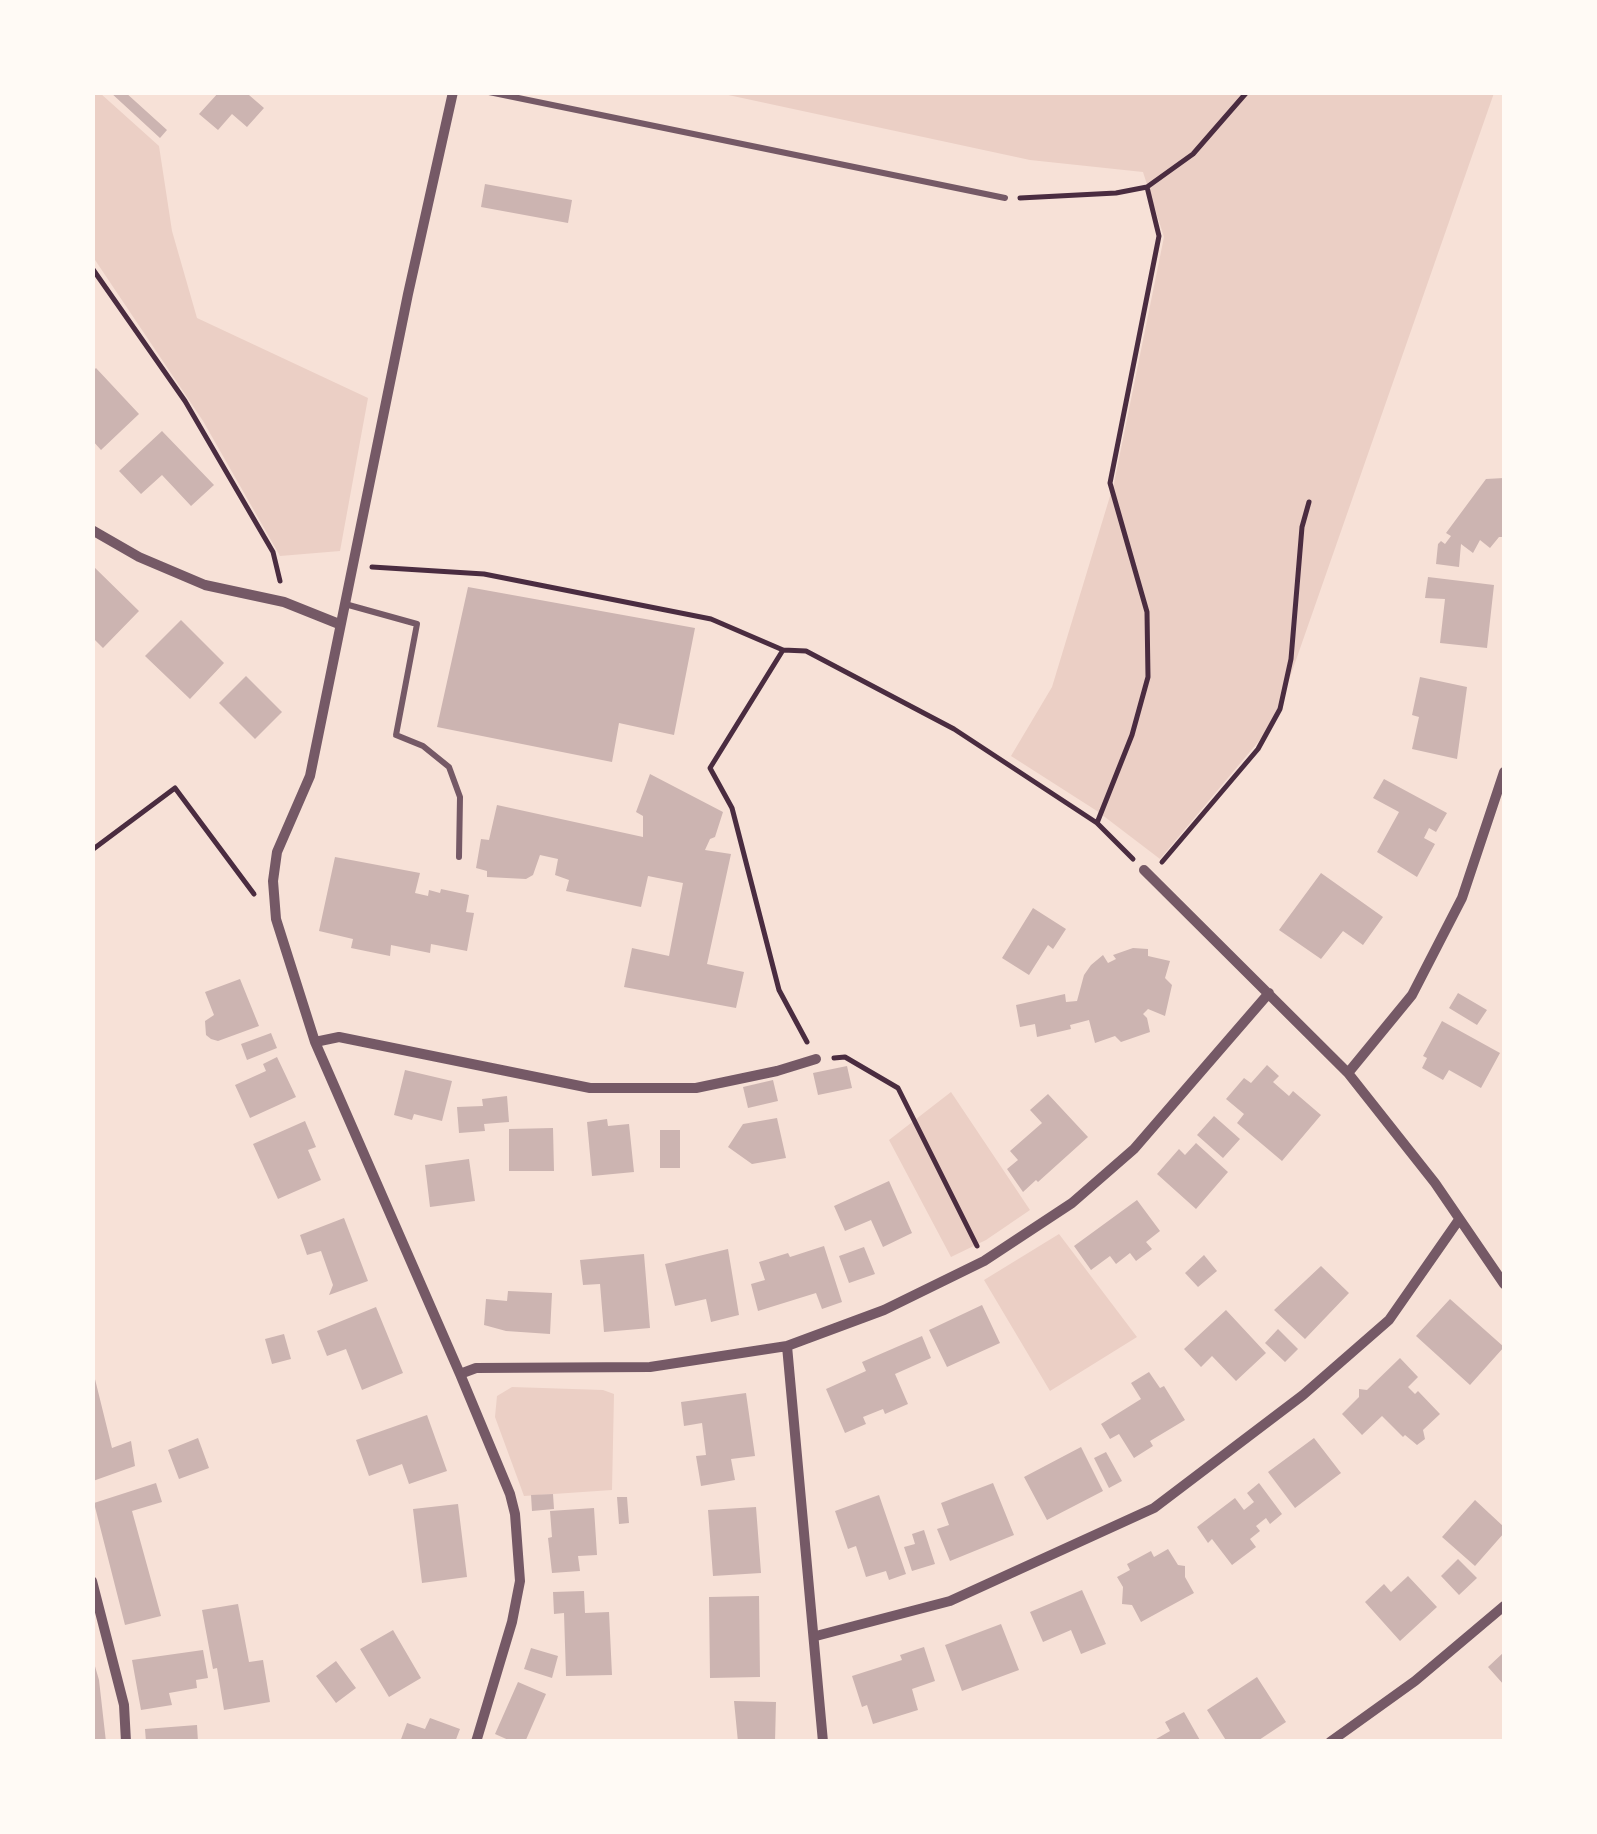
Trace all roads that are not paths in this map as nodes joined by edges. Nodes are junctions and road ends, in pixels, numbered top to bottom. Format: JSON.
{"nodes":[{"id":1,"x":453,"y":92,"type":"edge"},
{"id":2,"x":488,"y":92,"type":"edge"},
{"id":3,"x":1005,"y":198,"type":"road end"},
{"id":4,"x":92,"y":530,"type":"edge"},
{"id":5,"x":344,"y":604,"type":"junction"},
{"id":6,"x":339,"y":624,"type":"junction"},
{"id":7,"x":1504,"y":772,"type":"edge"},
{"id":8,"x":459,"y":857,"type":"dead end"},
{"id":9,"x":1147,"y":873,"type":"road end"},
{"id":10,"x":1269,"y":993,"type":"junction"},
{"id":11,"x":315,"y":1042,"type":"junction"},
{"id":12,"x":816,"y":1059,"type":"road end"},
{"id":13,"x":1348,"y":1073,"type":"junction"},
{"id":14,"x":1458,"y":1221,"type":"junction"},
{"id":15,"x":1504,"y":1284,"type":"edge"},
{"id":16,"x":786,"y":1346,"type":"junction"},
{"id":17,"x":460,"y":1374,"type":"junction"},
{"id":18,"x":92,"y":1580,"type":"edge"},
{"id":19,"x":1504,"y":1606,"type":"edge"},
{"id":20,"x":816,"y":1636,"type":"junction"},
{"id":21,"x":126,"y":1742,"type":"edge"},
{"id":22,"x":476,"y":1742,"type":"edge"},
{"id":23,"x":823,"y":1742,"type":"edge"},
{"id":24,"x":1330,"y":1742,"type":"edge"}],
"edges":[{"from":1,"to":5,"type":"street"},
{"from":2,"to":3,"type":"lane"},
{"from":4,"to":6,"type":"street"},
{"from":5,"to":6,"type":"street"},
{"from":5,"to":8,"type":"lane"},
{"from":6,"to":11,"type":"street"},
{"from":7,"to":13,"type":"street"},
{"from":9,"to":10,"type":"street"},
{"from":10,"to":13,"type":"street"},
{"from":10,"to":16,"type":"street"},
{"from":11,"to":12,"type":"street"},
{"from":11,"to":17,"type":"street"},
{"from":13,"to":14,"type":"street"},
{"from":14,"to":15,"type":"street"},
{"from":14,"to":20,"type":"street"},
{"from":16,"to":17,"type":"street"},
{"from":16,"to":20,"type":"street"},
{"from":17,"to":22,"type":"street"},
{"from":18,"to":21,"type":"street"},
{"from":19,"to":24,"type":"street"},
{"from":20,"to":23,"type":"street"}]}
